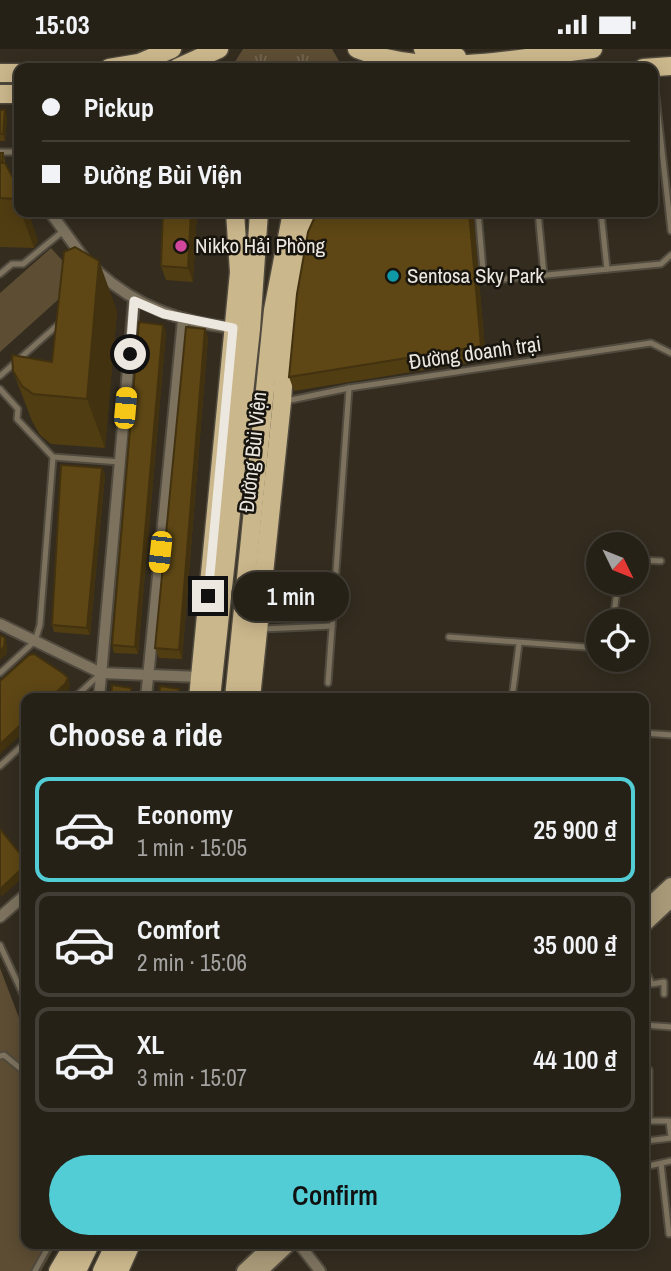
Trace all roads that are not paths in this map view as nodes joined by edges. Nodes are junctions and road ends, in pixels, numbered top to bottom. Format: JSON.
{"nodes":[{"id":1,"x":172,"y":49,"type":"edge"},
{"id":2,"x":222,"y":49,"type":"edge"},
{"id":3,"x":354,"y":49,"type":"edge"},
{"id":4,"x":423,"y":49,"type":"edge"},
{"id":5,"x":593,"y":49,"type":"edge"},
{"id":6,"x":484,"y":62,"type":"junction"},
{"id":7,"x":139,"y":63,"type":"edge"},
{"id":8,"x":189,"y":63,"type":"edge"},
{"id":9,"x":410,"y":63,"type":"edge"},
{"id":10,"x":465,"y":63,"type":"edge"},
{"id":11,"x":658,"y":96,"type":"edge"},
{"id":12,"x":658,"y":140,"type":"edge"},
{"id":13,"x":661,"y":140,"type":"junction"},
{"id":14,"x":53,"y":217,"type":"edge"},
{"id":15,"x":234,"y":217,"type":"edge"},
{"id":16,"x":258,"y":217,"type":"edge"},
{"id":17,"x":291,"y":217,"type":"edge"},
{"id":18,"x":310,"y":217,"type":"edge"},
{"id":19,"x":478,"y":217,"type":"edge"},
{"id":20,"x":538,"y":217,"type":"edge"},
{"id":21,"x":602,"y":217,"type":"edge"},
{"id":22,"x":671,"y":231,"type":"edge"},
{"id":23,"x":62,"y":232,"type":"junction"},
{"id":24,"x":671,"y":255,"type":"edge"},
{"id":25,"x":607,"y":269,"type":"junction"},
{"id":26,"x":97,"y":271,"type":"junction"},
{"id":27,"x":0,"y":274,"type":"edge"},
{"id":28,"x":544,"y":275,"type":"junction"},
{"id":29,"x":88,"y":280,"type":"edge"},
{"id":30,"x":134,"y":301,"type":"junction"},
{"id":31,"x":281,"y":308,"type":"junction"},
{"id":32,"x":63,"y":312,"type":"edge"},
{"id":33,"x":183,"y":320,"type":"junction"},
{"id":34,"x":242,"y":328,"type":"junction"},
{"id":35,"x":671,"y":353,"type":"edge"},
{"id":36,"x":0,"y":376,"type":"edge"},
{"id":37,"x":349,"y":388,"type":"junction"},
{"id":38,"x":0,"y":389,"type":"edge"},
{"id":39,"x":282,"y":402,"type":"junction"},
{"id":40,"x":53,"y":457,"type":"junction"},
{"id":41,"x":120,"y":461,"type":"junction"},
{"id":42,"x":649,"y":560,"type":"edge"},
{"id":43,"x":661,"y":561,"type":"dead end"},
{"id":44,"x":0,"y":624,"type":"edge"},
{"id":45,"x":332,"y":626,"type":"junction"},
{"id":46,"x":259,"y":630,"type":"junction"},
{"id":47,"x":449,"y":637,"type":"dead end"},
{"id":48,"x":35,"y":641,"type":"junction"},
{"id":49,"x":519,"y":644,"type":"junction"},
{"id":50,"x":586,"y":647,"type":"edge"},
{"id":51,"x":0,"y":673,"type":"edge"},
{"id":52,"x":101,"y":673,"type":"junction"},
{"id":53,"x":148,"y":676,"type":"junction"},
{"id":54,"x":207,"y":677,"type":"junction"},
{"id":55,"x":328,"y":683,"type":"dead end"},
{"id":56,"x":79,"y":693,"type":"edge"},
{"id":57,"x":99,"y":693,"type":"edge"},
{"id":58,"x":146,"y":693,"type":"edge"},
{"id":59,"x":200,"y":693,"type":"edge"},
{"id":60,"x":210,"y":693,"type":"edge"},
{"id":61,"x":234,"y":693,"type":"edge"},
{"id":62,"x":252,"y":693,"type":"edge"},
{"id":63,"x":513,"y":693,"type":"edge"},
{"id":64,"x":649,"y":733,"type":"edge"},
{"id":65,"x":671,"y":734,"type":"edge"},
{"id":66,"x":21,"y":747,"type":"edge"},
{"id":67,"x":0,"y":766,"type":"edge"},
{"id":68,"x":671,"y":885,"type":"edge"},
{"id":69,"x":21,"y":898,"type":"edge"},
{"id":70,"x":671,"y":900,"type":"edge"},
{"id":71,"x":649,"y":905,"type":"edge"},
{"id":72,"x":0,"y":916,"type":"edge"},
{"id":73,"x":649,"y":920,"type":"edge"},
{"id":74,"x":0,"y":945,"type":"edge"},
{"id":75,"x":649,"y":978,"type":"edge"},
{"id":76,"x":21,"y":990,"type":"edge"},
{"id":77,"x":664,"y":994,"type":"dead end"},
{"id":78,"x":649,"y":1025,"type":"edge"},
{"id":79,"x":671,"y":1027,"type":"edge"},
{"id":80,"x":0,"y":1056,"type":"edge"},
{"id":81,"x":21,"y":1069,"type":"edge"},
{"id":82,"x":649,"y":1070,"type":"dead end"},
{"id":83,"x":671,"y":1137,"type":"edge"},
{"id":84,"x":649,"y":1141,"type":"edge"},
{"id":85,"x":671,"y":1161,"type":"edge"},
{"id":86,"x":661,"y":1164,"type":"junction"},
{"id":87,"x":649,"y":1166,"type":"edge"},
{"id":88,"x":669,"y":1234,"type":"dead end"},
{"id":89,"x":47,"y":1249,"type":"edge"},
{"id":90,"x":71,"y":1249,"type":"edge"},
{"id":91,"x":88,"y":1249,"type":"edge"},
{"id":92,"x":113,"y":1249,"type":"edge"},
{"id":93,"x":129,"y":1249,"type":"edge"},
{"id":94,"x":268,"y":1249,"type":"edge"},
{"id":95,"x":284,"y":1249,"type":"edge"},
{"id":96,"x":303,"y":1249,"type":"edge"},
{"id":97,"x":35,"y":1271,"type":"edge"},
{"id":98,"x":58,"y":1271,"type":"edge"},
{"id":99,"x":77,"y":1271,"type":"edge"},
{"id":100,"x":102,"y":1271,"type":"edge"},
{"id":101,"x":119,"y":1271,"type":"edge"},
{"id":102,"x":244,"y":1271,"type":"edge"},
{"id":103,"x":260,"y":1271,"type":"edge"},
{"id":104,"x":320,"y":1271,"type":"edge"}],
"edges":[{"from":1,"to":7,"type":"main road"},
{"from":2,"to":8,"type":"main road"},
{"from":3,"to":9,"type":"main road"},
{"from":4,"to":6,"type":"main road"},
{"from":5,"to":6,"type":"main road"},
{"from":6,"to":10,"type":"main road"},
{"from":11,"to":13,"type":"lane"},
{"from":12,"to":13,"type":"lane"},
{"from":13,"to":22,"type":"lane"},
{"from":14,"to":23,"type":"street"},
{"from":15,"to":34,"type":"main road","name":"Đường Bùi Viện"},
{"from":16,"to":34,"type":"main road","name":"Đường Bùi Viện"},
{"from":17,"to":31,"type":"main road","name":"Đường Bùi Viện"},
{"from":18,"to":31,"type":"main road","name":"Đường Bùi Viện"},
{"from":19,"to":28,"type":"lane"},
{"from":20,"to":28,"type":"lane"},
{"from":21,"to":25,"type":"lane"},
{"from":23,"to":26,"type":"street"},
{"from":23,"to":27,"type":"lane"},
{"from":24,"to":25,"type":"lane"},
{"from":25,"to":28,"type":"lane"},
{"from":26,"to":29,"type":"lane"},
{"from":26,"to":30,"type":"street"},
{"from":30,"to":33,"type":"street"},
{"from":30,"to":41,"type":"street"},
{"from":31,"to":39,"type":"main road","name":"Đường Bùi Viện"},
{"from":31,"to":61,"type":"main road","name":"Đường Bùi Viện"},
{"from":32,"to":36,"type":"lane"},
{"from":33,"to":34,"type":"street"},
{"from":33,"to":53,"type":"street"},
{"from":34,"to":54,"type":"main road","name":"Đường Bùi Viện"},
{"from":35,"to":37,"type":"lane","name":"Đường doanh trại"},
{"from":37,"to":39,"type":"lane","name":"Đường doanh trại"},
{"from":37,"to":45,"type":"lane"},
{"from":38,"to":40,"type":"lane"},
{"from":39,"to":46,"type":"main road","name":"Đường Bùi Viện"},
{"from":40,"to":41,"type":"lane"},
{"from":40,"to":48,"type":"lane"},
{"from":41,"to":52,"type":"street"},
{"from":42,"to":43,"type":"lane"},
{"from":44,"to":48,"type":"street"},
{"from":45,"to":46,"type":"lane"},
{"from":45,"to":55,"type":"lane"},
{"from":46,"to":62,"type":"main road","name":"Đường Bùi Viện"},
{"from":47,"to":49,"type":"lane"},
{"from":48,"to":51,"type":"lane"},
{"from":48,"to":52,"type":"street"},
{"from":49,"to":50,"type":"lane"},
{"from":49,"to":63,"type":"lane"},
{"from":52,"to":53,"type":"street"},
{"from":52,"to":56,"type":"lane"},
{"from":52,"to":57,"type":"street"},
{"from":53,"to":54,"type":"street"},
{"from":53,"to":58,"type":"street"},
{"from":54,"to":59,"type":"main road","name":"Đường Bùi Viện"},
{"from":54,"to":60,"type":"main road","name":"Đường Bùi Viện"},
{"from":64,"to":65,"type":"lane"},
{"from":66,"to":67,"type":"lane"},
{"from":68,"to":71,"type":"main road"},
{"from":69,"to":72,"type":"street"},
{"from":70,"to":73,"type":"main road"},
{"from":74,"to":76,"type":"lane"},
{"from":75,"to":77,"type":"lane"},
{"from":78,"to":79,"type":"lane"},
{"from":80,"to":81,"type":"lane"},
{"from":82,"to":83,"type":"lane"},
{"from":83,"to":84,"type":"lane"},
{"from":85,"to":86,"type":"lane"},
{"from":86,"to":87,"type":"lane"},
{"from":86,"to":88,"type":"lane"},
{"from":89,"to":97,"type":"lane"},
{"from":90,"to":98,"type":"main road"},
{"from":91,"to":99,"type":"main road"},
{"from":92,"to":100,"type":"main road"},
{"from":93,"to":101,"type":"main road"},
{"from":94,"to":102,"type":"main road"},
{"from":95,"to":103,"type":"main road"},
{"from":96,"to":104,"type":"street"}]}
